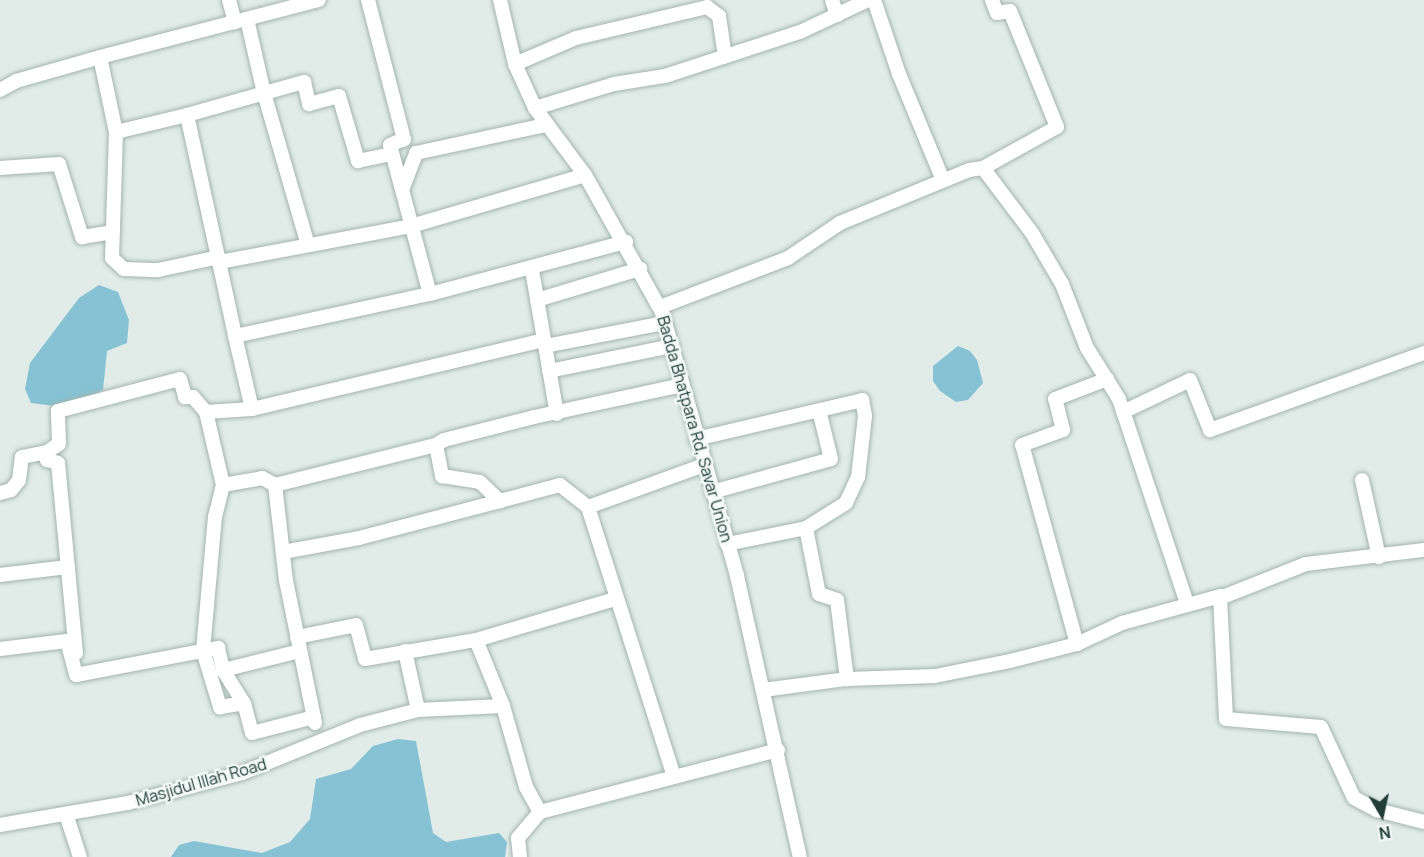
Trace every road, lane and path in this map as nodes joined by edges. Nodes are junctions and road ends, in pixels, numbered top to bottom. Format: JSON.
{"nodes":[{"id":1,"x":229,"y":0,"type":"edge"},
{"id":2,"x":320,"y":0,"type":"edge"},
{"id":3,"x":368,"y":0,"type":"edge"},
{"id":4,"x":500,"y":0,"type":"edge"},
{"id":5,"x":832,"y":0,"type":"edge"},
{"id":6,"x":868,"y":0,"type":"edge"},
{"id":7,"x":874,"y":0,"type":"edge"},
{"id":8,"x":992,"y":0,"type":"edge"},
{"id":9,"x":837,"y":15,"type":"junction"},
{"id":10,"x":241,"y":21,"type":"junction"},
{"id":11,"x":100,"y":57,"type":"junction"},
{"id":12,"x":725,"y":57,"type":"junction"},
{"id":13,"x":515,"y":64,"type":"junction"},
{"id":14,"x":0,"y":90,"type":"edge"},
{"id":15,"x":264,"y":93,"type":"junction"},
{"id":16,"x":535,"y":108,"type":"junction"},
{"id":17,"x":187,"y":115,"type":"junction"},
{"id":18,"x":546,"y":125,"type":"junction"},
{"id":19,"x":116,"y":132,"type":"junction"},
{"id":20,"x":392,"y":154,"type":"junction"},
{"id":21,"x":0,"y":168,"type":"edge"},
{"id":22,"x":983,"y":168,"type":"junction"},
{"id":23,"x":585,"y":175,"type":"junction"},
{"id":24,"x":943,"y":180,"type":"junction"},
{"id":25,"x":402,"y":190,"type":"junction"},
{"id":26,"x":411,"y":226,"type":"junction"},
{"id":27,"x":113,"y":232,"type":"junction"},
{"id":28,"x":626,"y":242,"type":"junction"},
{"id":29,"x":308,"y":245,"type":"junction"},
{"id":30,"x":219,"y":260,"type":"junction"},
{"id":31,"x":640,"y":268,"type":"junction"},
{"id":32,"x":532,"y":270,"type":"junction"},
{"id":33,"x":430,"y":294,"type":"junction"},
{"id":34,"x":537,"y":300,"type":"junction"},
{"id":35,"x":660,"y":307,"type":"junction"},
{"id":36,"x":665,"y":323,"type":"junction"},
{"id":37,"x":235,"y":336,"type":"junction"},
{"id":38,"x":545,"y":343,"type":"junction"},
{"id":39,"x":672,"y":346,"type":"junction"},
{"id":40,"x":1424,"y":354,"type":"edge"},
{"id":41,"x":549,"y":371,"type":"junction"},
{"id":42,"x":1107,"y":379,"type":"junction"},
{"id":43,"x":682,"y":385,"type":"junction"},
{"id":44,"x":252,"y":409,"type":"junction"},
{"id":45,"x":819,"y":410,"type":"junction"},
{"id":46,"x":206,"y":412,"type":"junction"},
{"id":47,"x":1123,"y":412,"type":"junction"},
{"id":48,"x":557,"y":414,"type":"junction"},
{"id":49,"x":696,"y":439,"type":"junction"},
{"id":50,"x":436,"y":445,"type":"junction"},
{"id":51,"x":46,"y":452,"type":"junction"},
{"id":52,"x":704,"y":465,"type":"junction"},
{"id":53,"x":1362,"y":480,"type":"dead end"},
{"id":54,"x":223,"y":485,"type":"junction"},
{"id":55,"x":275,"y":485,"type":"junction"},
{"id":56,"x":712,"y":492,"type":"junction"},
{"id":57,"x":0,"y":493,"type":"edge"},
{"id":58,"x":500,"y":501,"type":"junction"},
{"id":59,"x":588,"y":507,"type":"junction"},
{"id":60,"x":806,"y":528,"type":"junction"},
{"id":61,"x":728,"y":544,"type":"junction"},
{"id":62,"x":1424,"y":550,"type":"edge"},
{"id":63,"x":283,"y":552,"type":"junction"},
{"id":64,"x":1379,"y":557,"type":"junction"},
{"id":65,"x":68,"y":567,"type":"junction"},
{"id":66,"x":0,"y":575,"type":"edge"},
{"id":67,"x":615,"y":598,"type":"junction"},
{"id":68,"x":1220,"y":598,"type":"junction"},
{"id":69,"x":1187,"y":604,"type":"junction"},
{"id":70,"x":297,"y":637,"type":"junction"},
{"id":71,"x":476,"y":640,"type":"junction"},
{"id":72,"x":1077,"y":644,"type":"junction"},
{"id":73,"x":0,"y":649,"type":"edge"},
{"id":74,"x":203,"y":651,"type":"junction"},
{"id":75,"x":300,"y":651,"type":"junction"},
{"id":76,"x":405,"y":651,"type":"junction"},
{"id":77,"x":223,"y":670,"type":"junction"},
{"id":78,"x":76,"y":675,"type":"junction"},
{"id":79,"x":847,"y":679,"type":"junction"},
{"id":80,"x":763,"y":690,"type":"junction"},
{"id":81,"x":244,"y":703,"type":"junction"},
{"id":82,"x":503,"y":706,"type":"junction"},
{"id":83,"x":418,"y":710,"type":"junction"},
{"id":84,"x":778,"y":750,"type":"junction"},
{"id":85,"x":674,"y":776,"type":"junction"},
{"id":86,"x":540,"y":812,"type":"junction"},
{"id":87,"x":66,"y":814,"type":"junction"},
{"id":88,"x":1424,"y":822,"type":"edge"},
{"id":89,"x":0,"y":825,"type":"edge"},
{"id":90,"x":80,"y":857,"type":"edge"},
{"id":91,"x":520,"y":857,"type":"edge"},
{"id":92,"x":800,"y":857,"type":"edge"}],
"edges":[{"from":1,"to":10,"type":"street"},
{"from":2,"to":10,"type":"street"},
{"from":3,"to":20,"type":"street"},
{"from":4,"to":13,"type":"street","name":"Badda Bhatpara Rd, Savar Union"},
{"from":5,"to":9,"type":"street"},
{"from":6,"to":9,"type":"street"},
{"from":7,"to":24,"type":"street"},
{"from":8,"to":22,"type":"street"},
{"from":9,"to":12,"type":"street"},
{"from":10,"to":11,"type":"street"},
{"from":10,"to":15,"type":"street"},
{"from":11,"to":14,"type":"street"},
{"from":11,"to":19,"type":"street"},
{"from":12,"to":13,"type":"street"},
{"from":12,"to":16,"type":"street"},
{"from":13,"to":16,"type":"street","name":"Badda Bhatpara Rd, Savar Union"},
{"from":15,"to":17,"type":"street"},
{"from":15,"to":20,"type":"street"},
{"from":15,"to":29,"type":"street"},
{"from":16,"to":18,"type":"street","name":"Badda Bhatpara Rd, Savar Union"},
{"from":17,"to":19,"type":"street"},
{"from":17,"to":30,"type":"street"},
{"from":18,"to":23,"type":"street","name":"Badda Bhatpara Rd, Savar Union"},
{"from":18,"to":25,"type":"street"},
{"from":19,"to":27,"type":"street"},
{"from":20,"to":25,"type":"street"},
{"from":21,"to":27,"type":"street"},
{"from":22,"to":24,"type":"street"},
{"from":22,"to":42,"type":"street"},
{"from":23,"to":26,"type":"street"},
{"from":23,"to":28,"type":"street","name":"Badda Bhatpara Rd, Savar Union"},
{"from":24,"to":35,"type":"street"},
{"from":25,"to":26,"type":"street"},
{"from":26,"to":29,"type":"street"},
{"from":26,"to":33,"type":"street"},
{"from":27,"to":30,"type":"street"},
{"from":28,"to":31,"type":"street","name":"Badda Bhatpara Rd, Savar Union"},
{"from":28,"to":32,"type":"street"},
{"from":29,"to":30,"type":"street"},
{"from":30,"to":37,"type":"street"},
{"from":31,"to":34,"type":"street"},
{"from":31,"to":35,"type":"street","name":"Badda Bhatpara Rd, Savar Union"},
{"from":32,"to":33,"type":"street"},
{"from":32,"to":34,"type":"street"},
{"from":33,"to":37,"type":"street"},
{"from":34,"to":38,"type":"street"},
{"from":35,"to":36,"type":"street","name":"Badda Bhatpara Rd, Savar Union"},
{"from":36,"to":38,"type":"street"},
{"from":36,"to":39,"type":"street","name":"Badda Bhatpara Rd, Savar Union"},
{"from":37,"to":44,"type":"street"},
{"from":38,"to":41,"type":"street"},
{"from":38,"to":44,"type":"street"},
{"from":39,"to":41,"type":"street"},
{"from":39,"to":43,"type":"street","name":"Badda Bhatpara Rd, Savar Union"},
{"from":40,"to":47,"type":"street"},
{"from":41,"to":48,"type":"street"},
{"from":42,"to":47,"type":"street"},
{"from":42,"to":72,"type":"street"},
{"from":43,"to":48,"type":"street"},
{"from":43,"to":49,"type":"street","name":"Badda Bhatpara Rd, Savar Union"},
{"from":44,"to":46,"type":"street"},
{"from":45,"to":49,"type":"street"},
{"from":45,"to":56,"type":"street"},
{"from":45,"to":60,"type":"street"},
{"from":46,"to":51,"type":"street"},
{"from":46,"to":54,"type":"street"},
{"from":47,"to":69,"type":"street"},
{"from":48,"to":50,"type":"street"},
{"from":49,"to":52,"type":"street","name":"Badda Bhatpara Rd, Savar Union"},
{"from":50,"to":55,"type":"street"},
{"from":50,"to":58,"type":"street"},
{"from":51,"to":57,"type":"street"},
{"from":51,"to":65,"type":"street"},
{"from":52,"to":56,"type":"street","name":"Badda Bhatpara Rd, Savar Union"},
{"from":52,"to":59,"type":"street"},
{"from":53,"to":64,"type":"street"},
{"from":54,"to":55,"type":"street"},
{"from":54,"to":74,"type":"street"},
{"from":55,"to":63,"type":"street"},
{"from":56,"to":61,"type":"street","name":"Badda Bhatpara Rd, Savar Union"},
{"from":58,"to":59,"type":"street"},
{"from":58,"to":63,"type":"street"},
{"from":59,"to":67,"type":"street"},
{"from":60,"to":61,"type":"street"},
{"from":60,"to":79,"type":"street"},
{"from":61,"to":80,"type":"street","name":"Badda Bhatpara Rd, Savar Union"},
{"from":62,"to":64,"type":"street"},
{"from":63,"to":70,"type":"street"},
{"from":64,"to":68,"type":"street"},
{"from":65,"to":66,"type":"street"},
{"from":65,"to":78,"type":"street"},
{"from":67,"to":71,"type":"street"},
{"from":67,"to":85,"type":"street"},
{"from":68,"to":69,"type":"street"},
{"from":68,"to":88,"type":"street"},
{"from":69,"to":72,"type":"street"},
{"from":70,"to":75,"type":"street"},
{"from":70,"to":76,"type":"street"},
{"from":71,"to":76,"type":"street"},
{"from":71,"to":82,"type":"street"},
{"from":72,"to":79,"type":"street"},
{"from":73,"to":78,"type":"street"},
{"from":74,"to":77,"type":"street"},
{"from":74,"to":78,"type":"street"},
{"from":74,"to":81,"type":"street"},
{"from":75,"to":77,"type":"street"},
{"from":75,"to":81,"type":"street"},
{"from":76,"to":83,"type":"street"},
{"from":77,"to":81,"type":"street"},
{"from":79,"to":80,"type":"street"},
{"from":80,"to":84,"type":"street","name":"Badda Bhatpara Rd, Savar Union"},
{"from":82,"to":83,"type":"street","name":"Masjidul Illah Road"},
{"from":82,"to":86,"type":"street"},
{"from":83,"to":87,"type":"street","name":"Masjidul Illah Road"},
{"from":84,"to":85,"type":"street"},
{"from":84,"to":92,"type":"street","name":"Badda Bhatpara Rd, Savar Union"},
{"from":85,"to":86,"type":"street"},
{"from":86,"to":91,"type":"street"},
{"from":87,"to":89,"type":"street","name":"Masjidul Illah Road"},
{"from":87,"to":90,"type":"street"}]}
